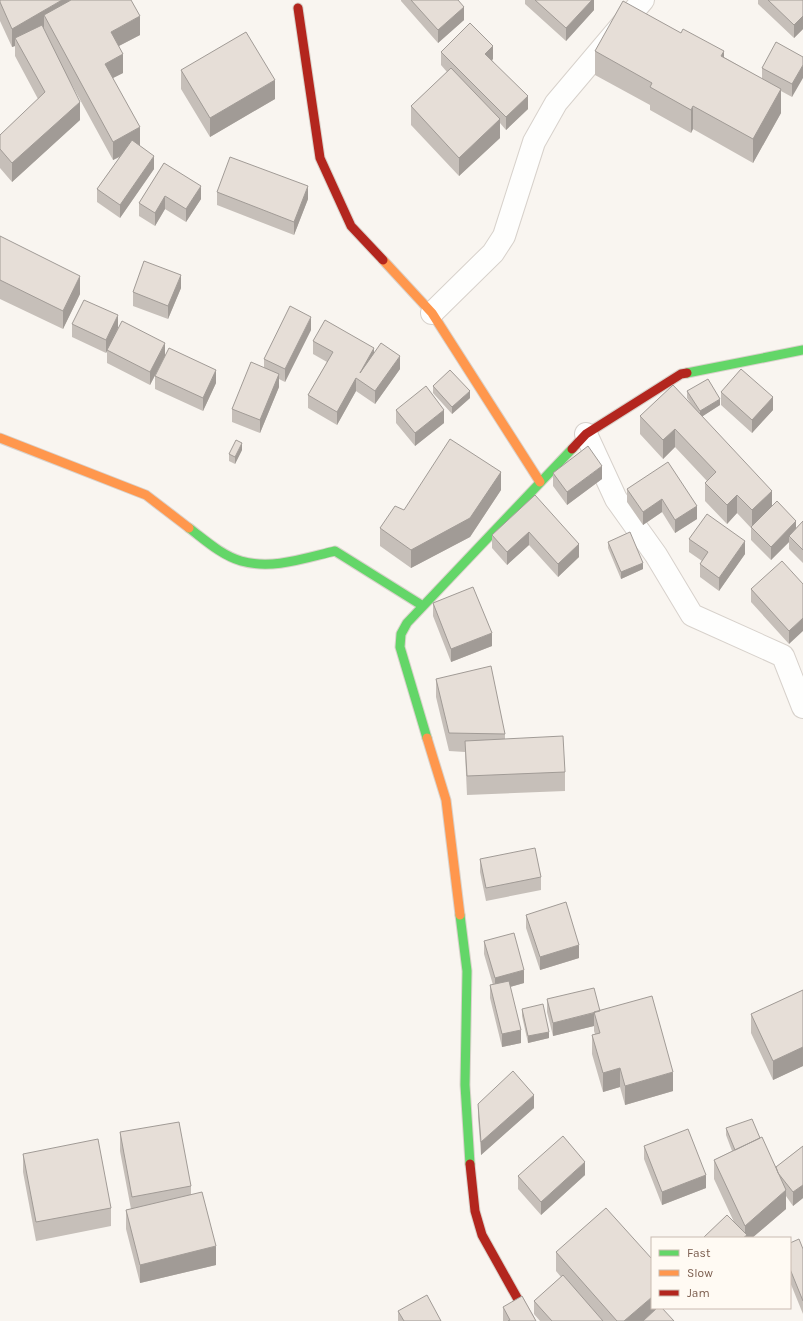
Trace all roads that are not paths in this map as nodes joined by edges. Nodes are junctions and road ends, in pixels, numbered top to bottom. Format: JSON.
{"nodes":[{"id":1,"x":643,"y":0,"type":"edge"},
{"id":2,"x":298,"y":8,"type":"dead end"},
{"id":3,"x":432,"y":313,"type":"junction"},
{"id":4,"x":803,"y":350,"type":"edge"},
{"id":5,"x":586,"y":434,"type":"junction"},
{"id":6,"x":0,"y":438,"type":"edge"},
{"id":7,"x":540,"y":482,"type":"junction"},
{"id":8,"x":423,"y":606,"type":"junction"},
{"id":9,"x":803,"y":707,"type":"edge"},
{"id":10,"x":530,"y":1321,"type":"edge"}],
"edges":[{"from":1,"to":3,"type":"street"},
{"from":2,"to":3,"type":"street"},
{"from":3,"to":7,"type":"street"},
{"from":4,"to":5,"type":"street"},
{"from":5,"to":7,"type":"street"},
{"from":5,"to":9,"type":"street"},
{"from":6,"to":8,"type":"street"},
{"from":7,"to":8,"type":"street"},
{"from":8,"to":10,"type":"street"}]}
